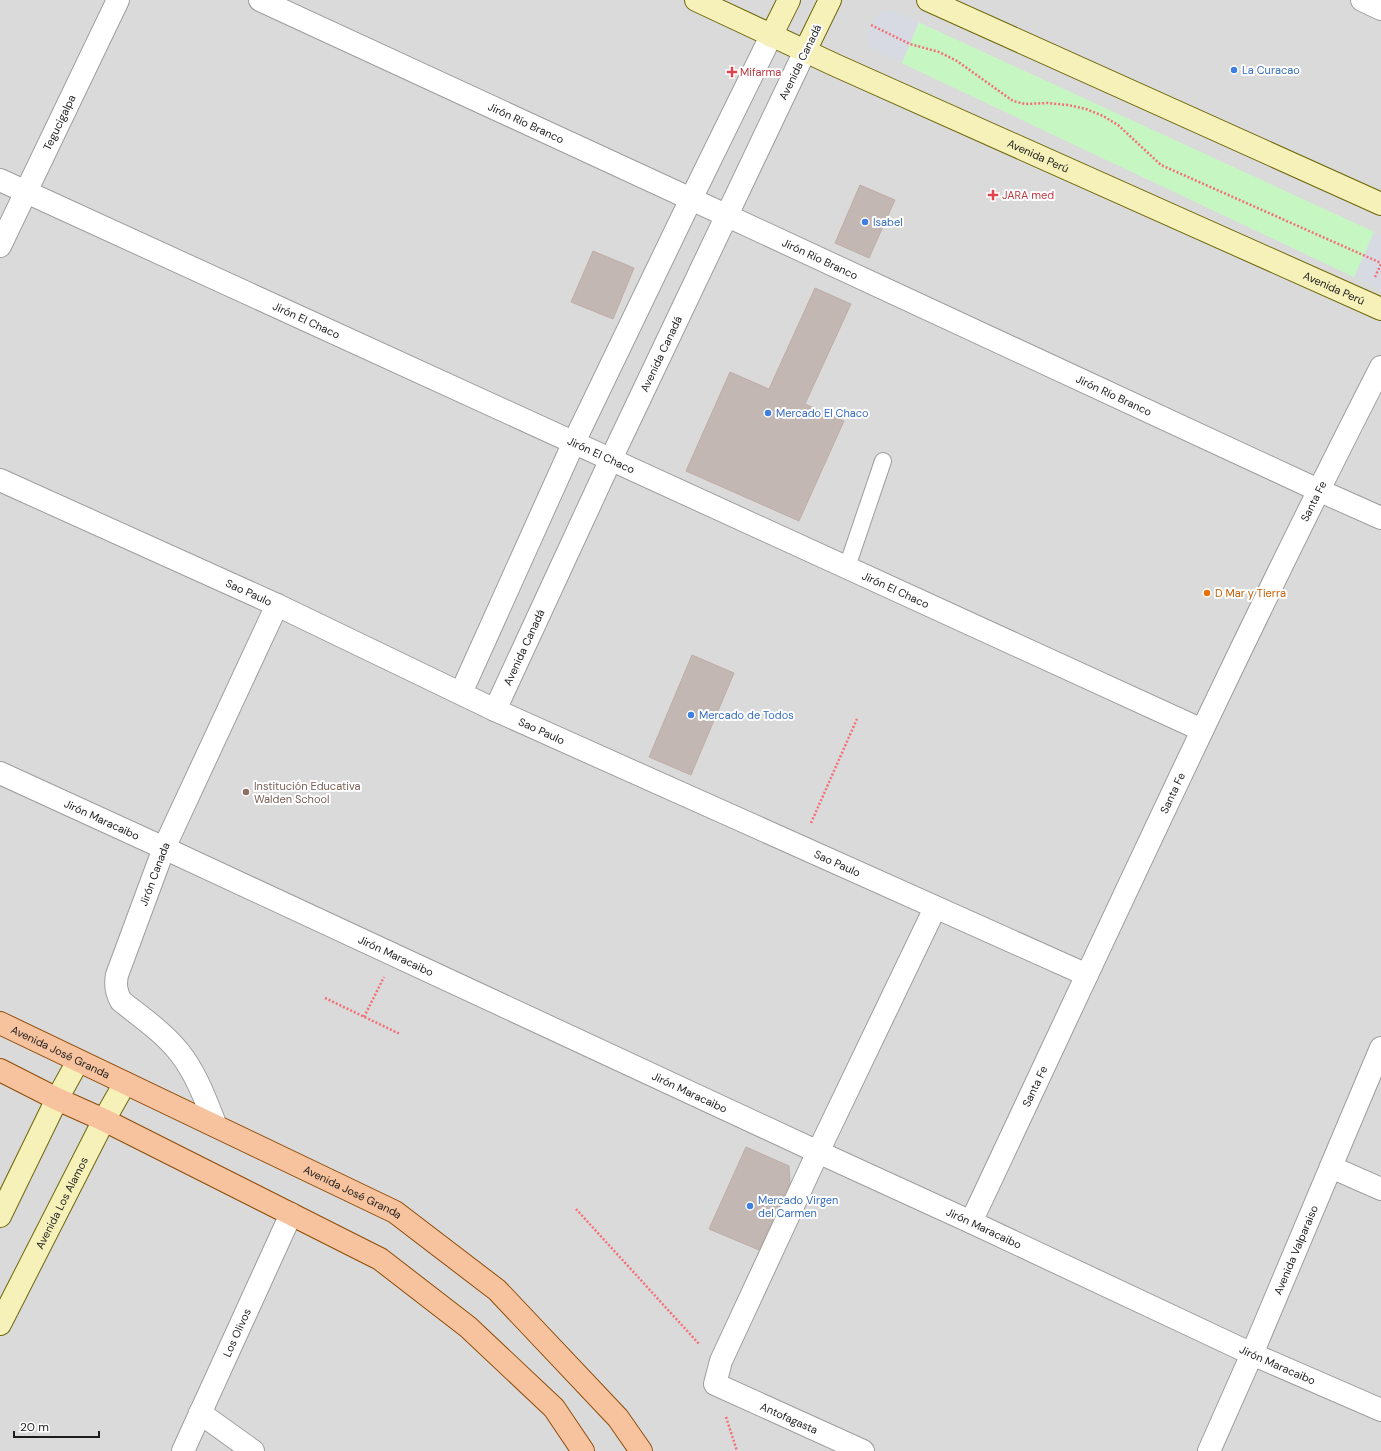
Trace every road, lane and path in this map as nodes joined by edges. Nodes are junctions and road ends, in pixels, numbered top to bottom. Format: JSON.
{"nodes":[{"id":1,"x":118,"y":0,"type":"edge"},
{"id":2,"x":260,"y":0,"type":"edge"},
{"id":3,"x":696,"y":0,"type":"edge"},
{"id":4,"x":789,"y":0,"type":"edge"},
{"id":5,"x":830,"y":0,"type":"edge"},
{"id":6,"x":928,"y":0,"type":"edge"},
{"id":7,"x":1362,"y":0,"type":"edge"},
{"id":8,"x":1381,"y":9,"type":"edge"},
{"id":9,"x":870,"y":25,"type":"dead end"},
{"id":10,"x":771,"y":36,"type":"junction"},
{"id":11,"x":805,"y":51,"type":"junction"},
{"id":12,"x":0,"y":180,"type":"edge"},
{"id":13,"x":26,"y":191,"type":"junction"},
{"id":14,"x":691,"y":198,"type":"junction"},
{"id":15,"x":1381,"y":204,"type":"edge"},
{"id":16,"x":726,"y":216,"type":"junction"},
{"id":17,"x":0,"y":246,"type":"edge"},
{"id":18,"x":1381,"y":263,"type":"edge"},
{"id":19,"x":1374,"y":278,"type":"dead end"},
{"id":20,"x":1381,"y":309,"type":"edge"},
{"id":21,"x":1381,"y":367,"type":"edge"},
{"id":22,"x":574,"y":442,"type":"junction"},
{"id":23,"x":611,"y":459,"type":"junction"},
{"id":24,"x":883,"y":461,"type":"dead end"},
{"id":25,"x":0,"y":480,"type":"edge"},
{"id":26,"x":1318,"y":490,"type":"junction"},
{"id":27,"x":1381,"y":518,"type":"edge"},
{"id":28,"x":847,"y":567,"type":"junction"},
{"id":29,"x":277,"y":605,"type":"junction"},
{"id":30,"x":461,"y":693,"type":"junction"},
{"id":31,"x":495,"y":710,"type":"junction"},
{"id":32,"x":857,"y":719,"type":"dead end"},
{"id":33,"x":1202,"y":730,"type":"junction"},
{"id":34,"x":0,"y":773,"type":"edge"},
{"id":35,"x":800,"y":847,"type":"junction"},
{"id":36,"x":164,"y":848,"type":"junction"},
{"id":37,"x":935,"y":908,"type":"junction"},
{"id":38,"x":394,"y":955,"type":"junction"},
{"id":39,"x":1087,"y":976,"type":"junction"},
{"id":40,"x":325,"y":998,"type":"dead end"},
{"id":41,"x":364,"y":1017,"type":"junction"},
{"id":42,"x":0,"y":1023,"type":"edge"},
{"id":43,"x":400,"y":1034,"type":"dead end"},
{"id":44,"x":1381,"y":1048,"type":"edge"},
{"id":45,"x":78,"y":1061,"type":"junction"},
{"id":46,"x":0,"y":1070,"type":"edge"},
{"id":47,"x":125,"y":1083,"type":"junction"},
{"id":48,"x":57,"y":1099,"type":"junction"},
{"id":49,"x":104,"y":1120,"type":"junction"},
{"id":50,"x":216,"y":1126,"type":"junction"},
{"id":51,"x":818,"y":1152,"type":"junction"},
{"id":52,"x":1331,"y":1167,"type":"junction"},
{"id":53,"x":1381,"y":1189,"type":"edge"},
{"id":54,"x":576,"y":1209,"type":"dead end"},
{"id":55,"x":291,"y":1214,"type":"junction"},
{"id":56,"x":0,"y":1216,"type":"edge"},
{"id":57,"x":971,"y":1222,"type":"junction"},
{"id":58,"x":0,"y":1324,"type":"edge"},
{"id":59,"x":1252,"y":1354,"type":"junction"},
{"id":60,"x":715,"y":1384,"type":"junction"},
{"id":61,"x":1381,"y":1410,"type":"edge"},
{"id":62,"x":200,"y":1413,"type":"junction"},
{"id":63,"x":183,"y":1451,"type":"edge"},
{"id":64,"x":253,"y":1451,"type":"edge"},
{"id":65,"x":584,"y":1451,"type":"edge"},
{"id":66,"x":641,"y":1451,"type":"edge"},
{"id":67,"x":863,"y":1451,"type":"edge"},
{"id":68,"x":1209,"y":1451,"type":"edge"}],
"edges":[{"from":1,"to":13,"type":"street","name":"Tegucigalpa"},
{"from":2,"to":14,"type":"street","name":"Jirón Río Branco"},
{"from":3,"to":10,"type":"main road","name":"Avenida Perú"},
{"from":4,"to":10,"type":"main road"},
{"from":5,"to":11,"type":"main road","name":"Avenida Canadá"},
{"from":6,"to":15,"type":"main road"},
{"from":7,"to":8,"type":"street"},
{"from":9,"to":18,"type":"path"},
{"from":10,"to":11,"type":"main road","name":"Avenida Perú"},
{"from":10,"to":14,"type":"street"},
{"from":11,"to":16,"type":"street","name":"Avenida Canadá"},
{"from":11,"to":20,"type":"main road","name":"Avenida Perú"},
{"from":12,"to":13,"type":"street","name":"Jirón El Chaco"},
{"from":13,"to":17,"type":"street","name":"Tegucigalpa"},
{"from":13,"to":22,"type":"street","name":"Jirón El Chaco"},
{"from":14,"to":16,"type":"street","name":"Jirón Río Branco"},
{"from":14,"to":22,"type":"street"},
{"from":16,"to":23,"type":"street","name":"Avenida Canadá"},
{"from":16,"to":26,"type":"street","name":"Jirón Río Branco"},
{"from":18,"to":19,"type":"path"},
{"from":21,"to":26,"type":"street","name":"Santa Fe"},
{"from":22,"to":23,"type":"street","name":"Jirón El Chaco"},
{"from":22,"to":30,"type":"street"},
{"from":23,"to":28,"type":"street","name":"Jirón El Chaco"},
{"from":23,"to":31,"type":"street","name":"Avenida Canadá"},
{"from":24,"to":28,"type":"lane"},
{"from":25,"to":29,"type":"street","name":"Sao Paulo"},
{"from":26,"to":27,"type":"street","name":"Jirón Río Branco"},
{"from":26,"to":33,"type":"street","name":"Santa Fe"},
{"from":28,"to":33,"type":"street","name":"Jirón El Chaco"},
{"from":29,"to":30,"type":"street","name":"Sao Paulo"},
{"from":29,"to":36,"type":"street","name":"Jirón Canada"},
{"from":30,"to":31,"type":"street","name":"Sao Paulo"},
{"from":31,"to":35,"type":"street","name":"Sao Paulo"},
{"from":32,"to":35,"type":"path"},
{"from":33,"to":39,"type":"street","name":"Santa Fe"},
{"from":34,"to":36,"type":"street","name":"Jirón Maracaibo"},
{"from":35,"to":37,"type":"street","name":"Sao Paulo"},
{"from":36,"to":38,"type":"street","name":"Jirón Maracaibo"},
{"from":36,"to":50,"type":"street","name":"Jirón Canada"},
{"from":37,"to":39,"type":"street","name":"Sao Paulo"},
{"from":37,"to":51,"type":"street"},
{"from":38,"to":41,"type":"path"},
{"from":38,"to":51,"type":"street","name":"Jirón Maracaibo"},
{"from":39,"to":57,"type":"street","name":"Santa Fe"},
{"from":40,"to":41,"type":"path"},
{"from":41,"to":43,"type":"path"},
{"from":42,"to":45,"type":"main road","name":"Avenida José Granda"},
{"from":44,"to":52,"type":"street","name":"Avenida Valparaiso"},
{"from":45,"to":47,"type":"main road","name":"Avenida José Granda"},
{"from":45,"to":48,"type":"main road"},
{"from":46,"to":48,"type":"main road"},
{"from":47,"to":49,"type":"main road","name":"Avenida Los Alamos"},
{"from":47,"to":50,"type":"main road","name":"Avenida José Granda"},
{"from":48,"to":49,"type":"main road"},
{"from":48,"to":56,"type":"main road"},
{"from":49,"to":55,"type":"main road"},
{"from":49,"to":58,"type":"main road","name":"Avenida Los Alamos"},
{"from":50,"to":66,"type":"main road","name":"Avenida José Granda"},
{"from":51,"to":57,"type":"street","name":"Jirón Maracaibo"},
{"from":51,"to":60,"type":"street"},
{"from":52,"to":53,"type":"street"},
{"from":52,"to":59,"type":"street","name":"Avenida Valparaiso"},
{"from":54,"to":60,"type":"path"},
{"from":55,"to":62,"type":"street","name":"Los Olivos"},
{"from":55,"to":65,"type":"main road"},
{"from":57,"to":59,"type":"street","name":"Jirón Maracaibo"},
{"from":59,"to":61,"type":"street","name":"Jirón Maracaibo"},
{"from":59,"to":68,"type":"street","name":"Avenida Valparaiso"},
{"from":60,"to":67,"type":"street","name":"Antofagasta"},
{"from":62,"to":63,"type":"street","name":"Los Olivos"},
{"from":62,"to":64,"type":"street"}]}
